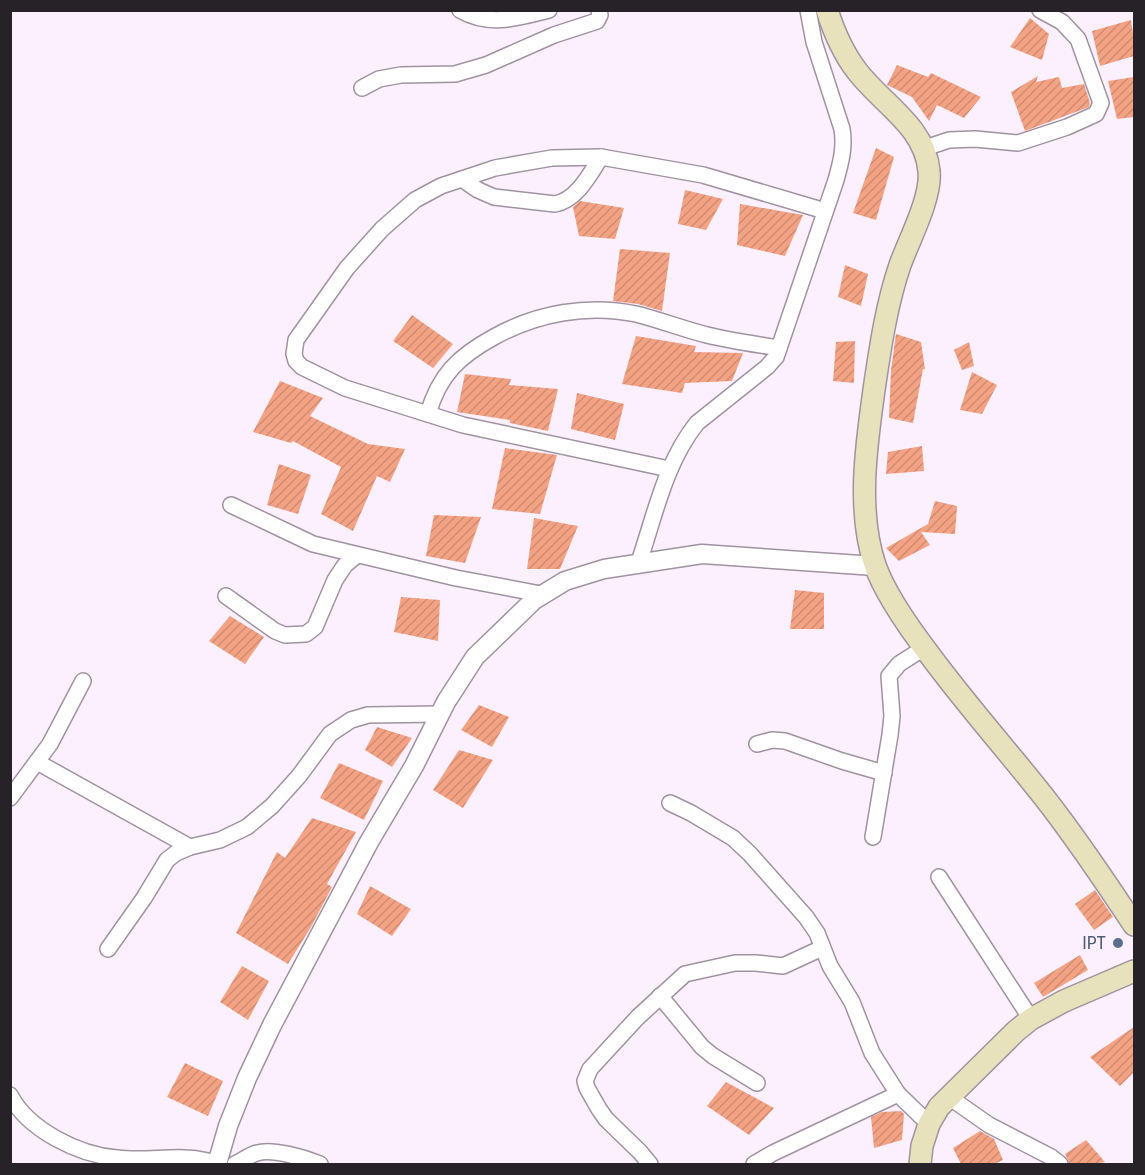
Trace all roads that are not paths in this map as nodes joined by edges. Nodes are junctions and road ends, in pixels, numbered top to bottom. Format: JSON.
{"nodes":[{"id":1,"x":460,"y":10,"type":"edge"},
{"id":2,"x":549,"y":10,"type":"edge"},
{"id":3,"x":599,"y":10,"type":"edge"},
{"id":4,"x":808,"y":10,"type":"edge"},
{"id":5,"x":827,"y":10,"type":"edge"},
{"id":6,"x":1040,"y":10,"type":"edge"},
{"id":7,"x":362,"y":87,"type":"dead end"},
{"id":8,"x":925,"y":148,"type":"junction"},
{"id":9,"x":602,"y":157,"type":"junction"},
{"id":10,"x":462,"y":178,"type":"junction"},
{"id":11,"x":825,"y":211,"type":"junction"},
{"id":12,"x":779,"y":348,"type":"junction"},
{"id":13,"x":428,"y":414,"type":"junction"},
{"id":14,"x":669,"y":469,"type":"junction"},
{"id":15,"x":231,"y":505,"type":"dead end"},
{"id":16,"x":357,"y":555,"type":"junction"},
{"id":17,"x":639,"y":562,"type":"junction"},
{"id":18,"x":875,"y":566,"type":"junction"},
{"id":19,"x":541,"y":594,"type":"junction"},
{"id":20,"x":226,"y":596,"type":"dead end"},
{"id":21,"x":924,"y":648,"type":"junction"},
{"id":22,"x":83,"y":681,"type":"dead end"},
{"id":23,"x":440,"y":714,"type":"junction"},
{"id":24,"x":757,"y":744,"type":"dead end"},
{"id":25,"x":37,"y":762,"type":"junction"},
{"id":26,"x":884,"y":773,"type":"junction"},
{"id":27,"x":10,"y":798,"type":"edge"},
{"id":28,"x":670,"y":803,"type":"dead end"},
{"id":29,"x":873,"y":837,"type":"dead end"},
{"id":30,"x":190,"y":847,"type":"junction"},
{"id":31,"x":939,"y":877,"type":"dead end"},
{"id":32,"x":1134,"y":925,"type":"edge"},
{"id":33,"x":822,"y":948,"type":"junction"},
{"id":34,"x":108,"y":949,"type":"dead end"},
{"id":35,"x":1134,"y":971,"type":"edge"},
{"id":36,"x":660,"y":996,"type":"junction"},
{"id":37,"x":1031,"y":1018,"type":"junction"},
{"id":38,"x":757,"y":1083,"type":"dead end"},
{"id":39,"x":898,"y":1094,"type":"junction"},
{"id":40,"x":10,"y":1095,"type":"edge"},
{"id":41,"x":949,"y":1097,"type":"junction"},
{"id":42,"x":929,"y":1124,"type":"junction"},
{"id":43,"x":223,"y":1164,"type":"edge"},
{"id":44,"x":320,"y":1164,"type":"edge"},
{"id":45,"x":650,"y":1164,"type":"edge"},
{"id":46,"x":754,"y":1164,"type":"edge"},
{"id":47,"x":920,"y":1164,"type":"edge"},
{"id":48,"x":1060,"y":1164,"type":"edge"}],
"edges":[{"from":1,"to":2,"type":"street"},
{"from":3,"to":7,"type":"street"},
{"from":4,"to":11,"type":"street"},
{"from":5,"to":8,"type":"main road"},
{"from":6,"to":8,"type":"street"},
{"from":8,"to":18,"type":"main road"},
{"from":9,"to":10,"type":"street"},
{"from":9,"to":10,"type":"street"},
{"from":9,"to":11,"type":"street"},
{"from":10,"to":13,"type":"street"},
{"from":11,"to":12,"type":"street"},
{"from":12,"to":13,"type":"street"},
{"from":12,"to":14,"type":"street"},
{"from":13,"to":14,"type":"street"},
{"from":14,"to":17,"type":"street"},
{"from":15,"to":16,"type":"street"},
{"from":16,"to":19,"type":"street"},
{"from":16,"to":20,"type":"street"},
{"from":17,"to":18,"type":"street"},
{"from":17,"to":19,"type":"street"},
{"from":18,"to":21,"type":"main road"},
{"from":19,"to":23,"type":"street"},
{"from":21,"to":26,"type":"street"},
{"from":21,"to":32,"type":"main road"},
{"from":22,"to":25,"type":"street"},
{"from":23,"to":30,"type":"street"},
{"from":23,"to":43,"type":"street"},
{"from":24,"to":26,"type":"street"},
{"from":25,"to":27,"type":"street"},
{"from":25,"to":30,"type":"street"},
{"from":26,"to":29,"type":"street"},
{"from":28,"to":33,"type":"street"},
{"from":30,"to":34,"type":"street"},
{"from":31,"to":37,"type":"street"},
{"from":33,"to":36,"type":"street"},
{"from":33,"to":39,"type":"street"},
{"from":35,"to":37,"type":"main road"},
{"from":36,"to":38,"type":"street"},
{"from":36,"to":45,"type":"street"},
{"from":37,"to":41,"type":"main road"},
{"from":39,"to":42,"type":"street"},
{"from":39,"to":46,"type":"street"},
{"from":40,"to":43,"type":"street"},
{"from":41,"to":42,"type":"main road"},
{"from":41,"to":48,"type":"street"},
{"from":42,"to":47,"type":"main road"},
{"from":43,"to":44,"type":"street"}]}
